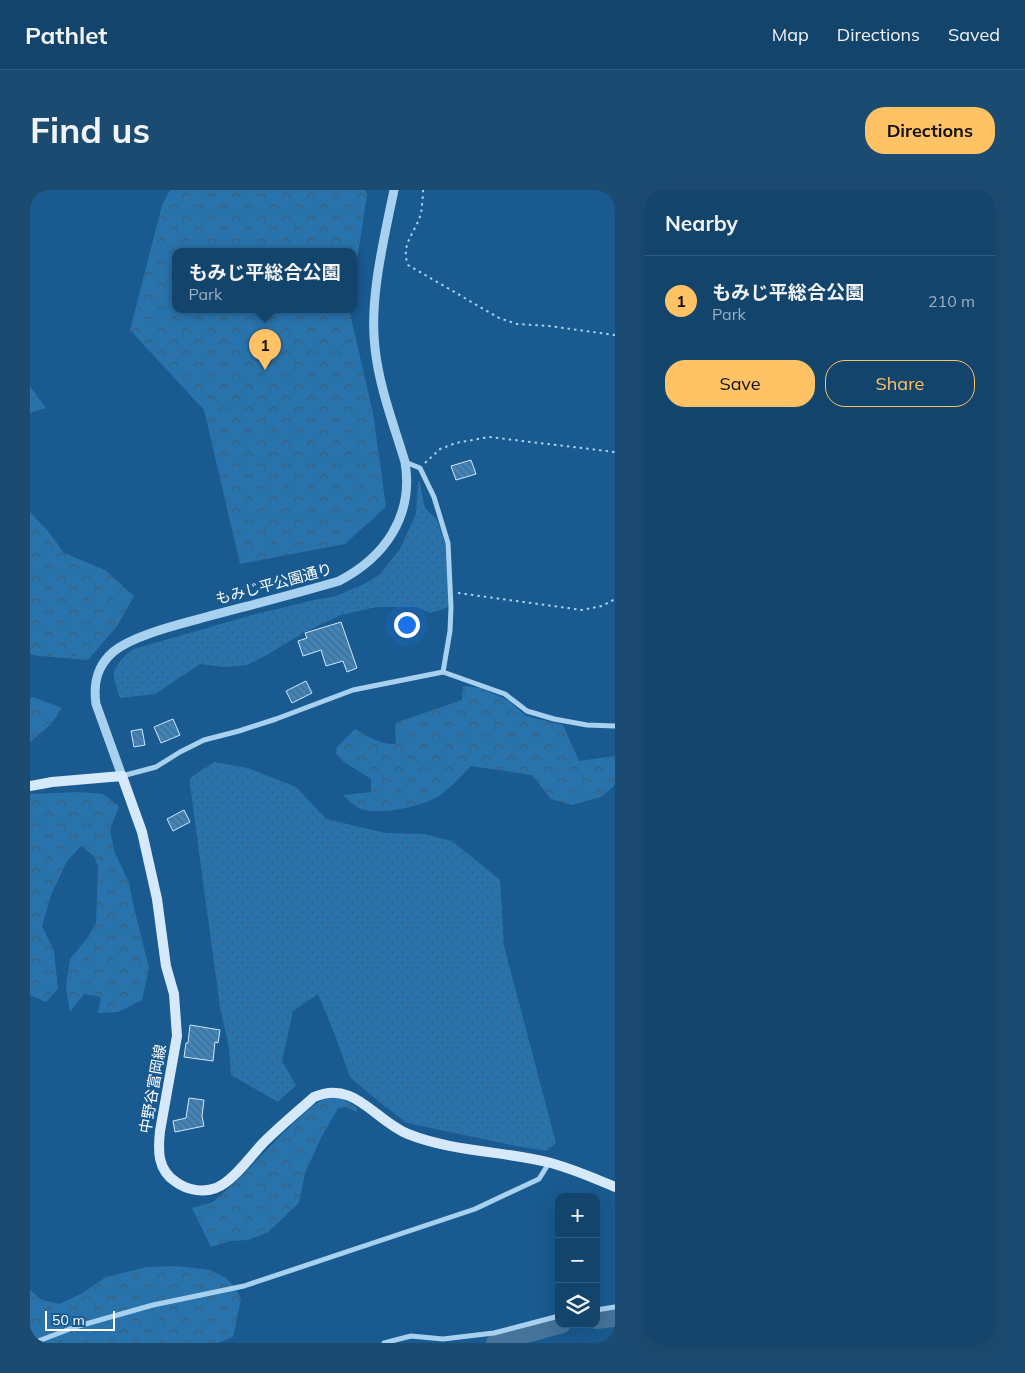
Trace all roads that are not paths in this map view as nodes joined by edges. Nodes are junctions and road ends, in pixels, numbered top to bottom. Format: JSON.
{"nodes":[{"id":1,"x":394,"y":190,"type":"edge"},
{"id":2,"x":405,"y":462,"type":"junction"},
{"id":3,"x":443,"y":672,"type":"junction"},
{"id":4,"x":615,"y":726,"type":"edge"},
{"id":5,"x":122,"y":776,"type":"junction"},
{"id":6,"x":30,"y":786,"type":"edge"},
{"id":7,"x":549,"y":1163,"type":"junction"},
{"id":8,"x":615,"y":1187,"type":"edge"},
{"id":9,"x":615,"y":1307,"type":"edge"},
{"id":10,"x":600,"y":1309,"type":"edge"},
{"id":11,"x":555,"y":1317,"type":"edge"},
{"id":12,"x":33,"y":1343,"type":"edge"},
{"id":13,"x":384,"y":1343,"type":"edge"}],
"edges":[{"from":1,"to":2,"type":"street","name":"もみじ平公園通り"},
{"from":2,"to":3,"type":"street"},
{"from":2,"to":5,"type":"street","name":"もみじ平公園通り"},
{"from":3,"to":4,"type":"street"},
{"from":3,"to":5,"type":"street"},
{"from":5,"to":6,"type":"main road"},
{"from":5,"to":7,"type":"main road","name":"中野谷富岡線"},
{"from":7,"to":8,"type":"main road","name":"中野谷富岡線"},
{"from":7,"to":12,"type":"street"},
{"from":9,"to":10,"type":"street"},
{"from":11,"to":13,"type":"street"}]}
